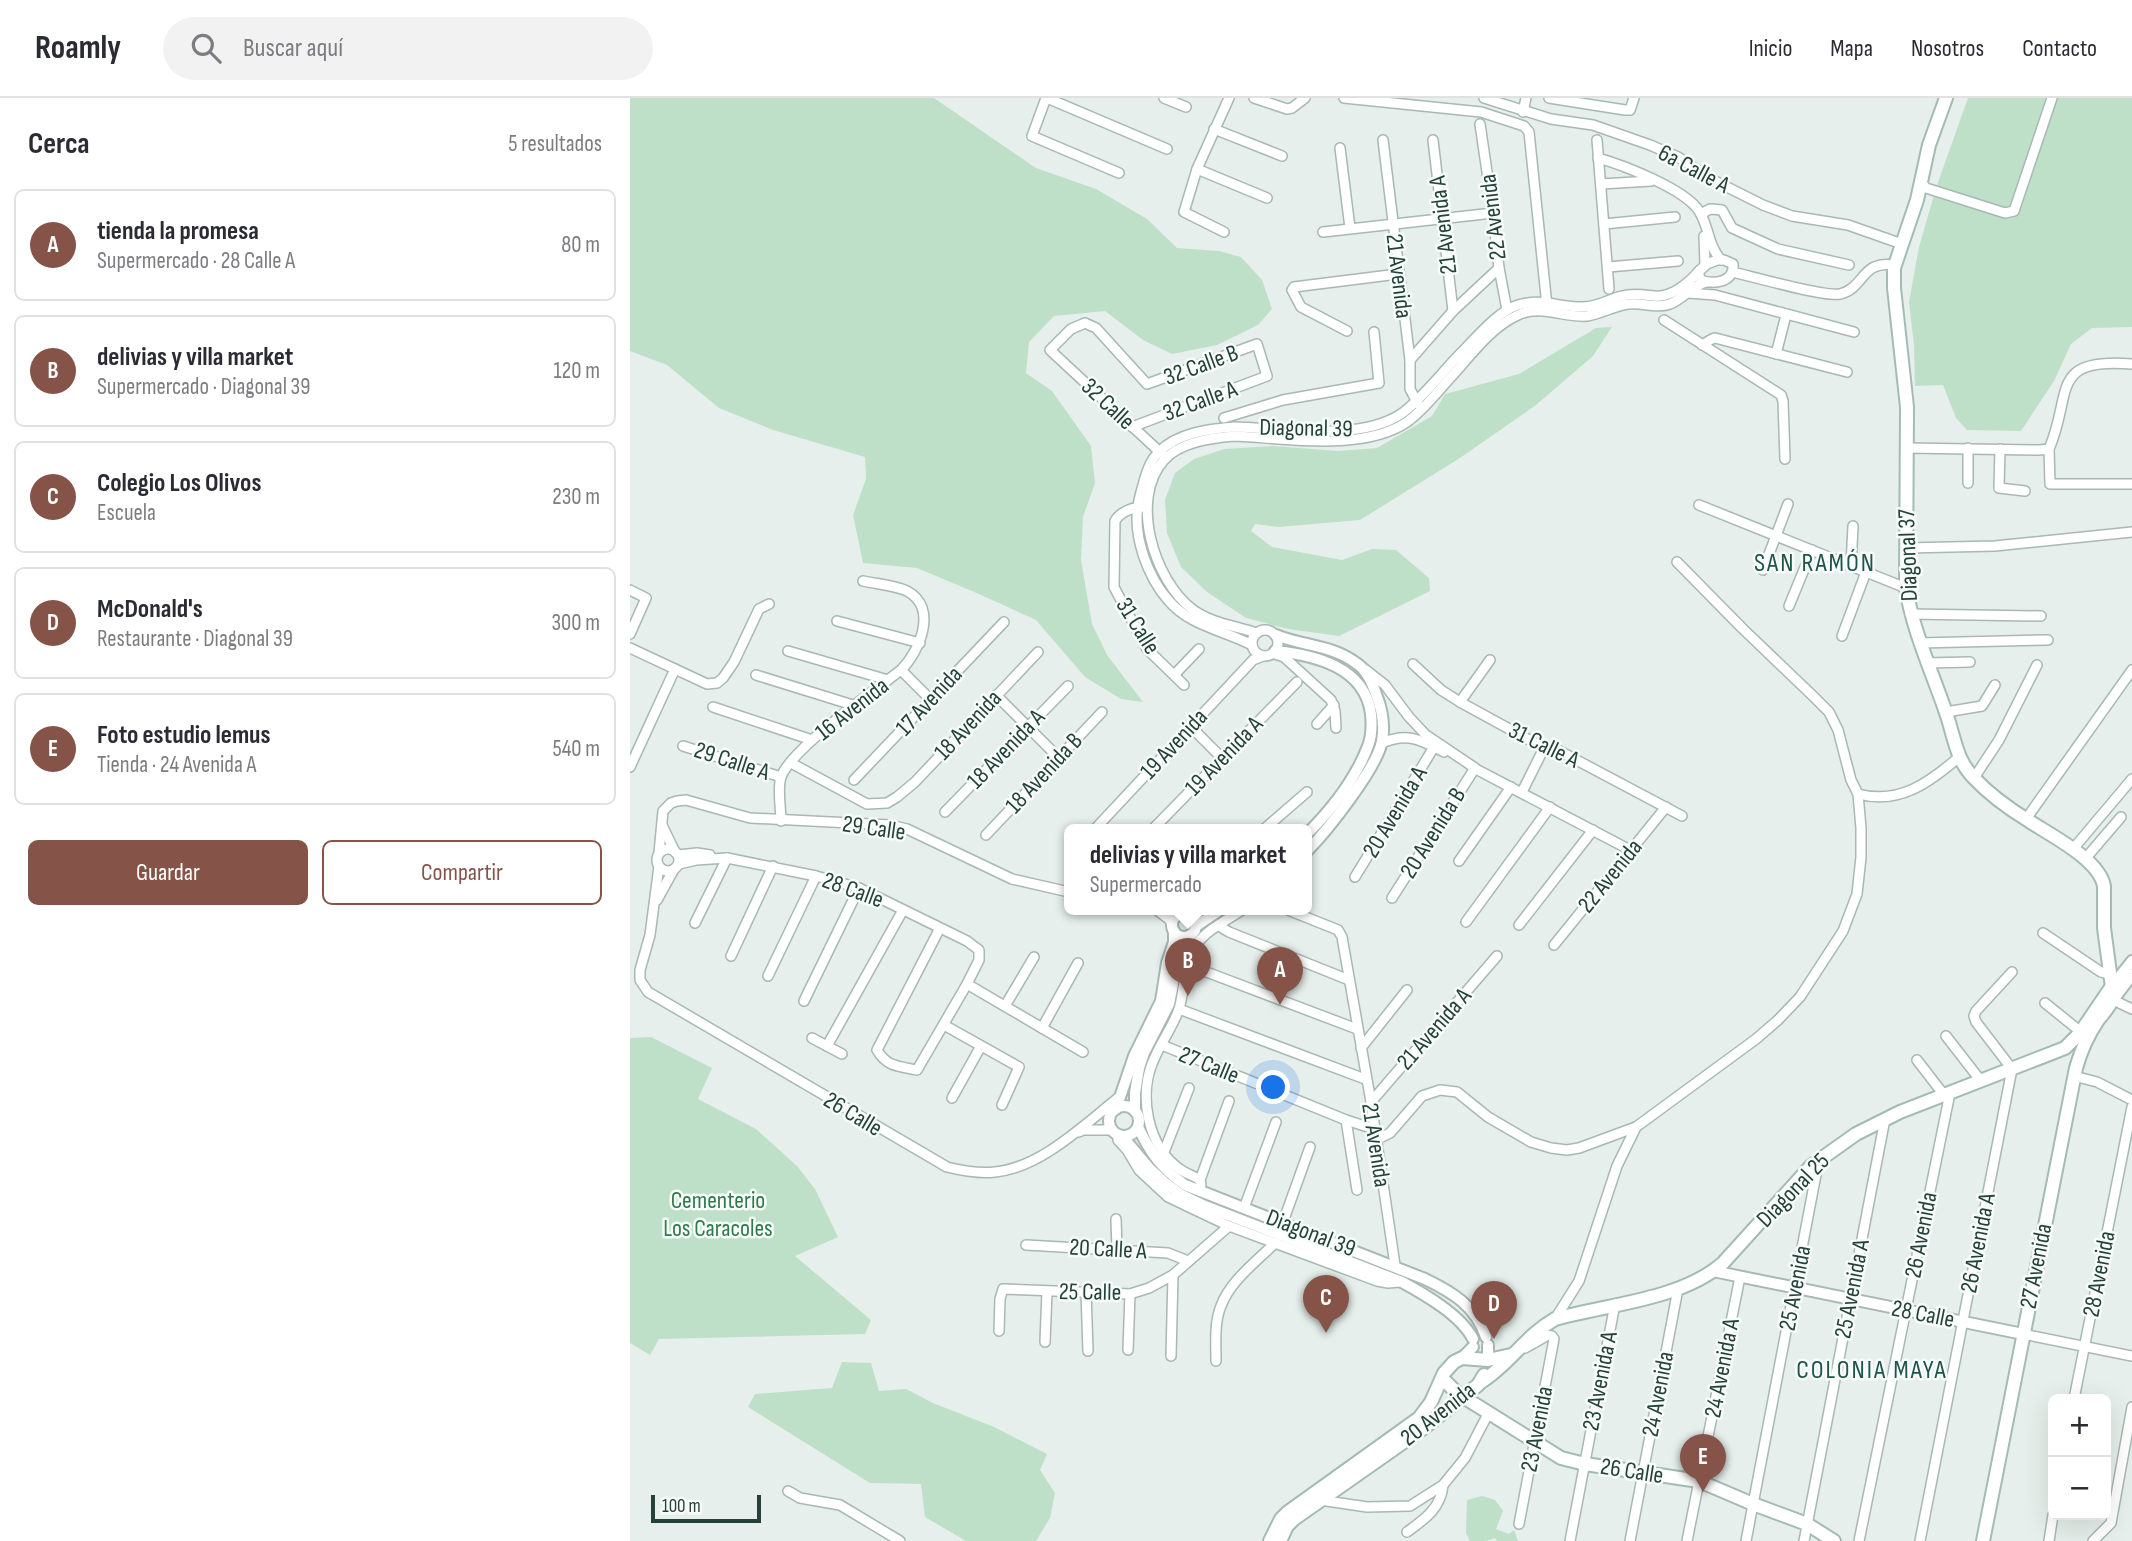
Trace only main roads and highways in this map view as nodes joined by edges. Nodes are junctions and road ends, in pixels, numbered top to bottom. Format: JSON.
{"nodes":[{"id":1,"x":1946,"y":98,"type":"edge"},
{"id":2,"x":2111,"y":980,"type":"junction"},
{"id":3,"x":2113,"y":1000,"type":"joint"},
{"id":4,"x":2076,"y":1048,"type":"junction"},
{"id":5,"x":1511,"y":1355,"type":"junction"},
{"id":6,"x":1488,"y":1360,"type":"junction"},
{"id":7,"x":1442,"y":1378,"type":"junction"},
{"id":8,"x":1481,"y":1382,"type":"junction"},
{"id":9,"x":1463,"y":1398,"type":"junction"},
{"id":10,"x":1270,"y":1541,"type":"edge"},
{"id":11,"x":1280,"y":1541,"type":"edge"},
{"id":12,"x":1834,"y":1541,"type":"edge"},
{"id":13,"x":1983,"y":1541,"type":"edge"}],
"edges":[{"from":1,"to":2,"type":"main road","name":"Diagonal 37"},
{"from":2,"to":3,"type":"main road","name":"Diagonal 37"},
{"from":2,"to":4,"type":"main road","name":"Diagonal 25"},
{"from":3,"to":4,"type":"main road","name":"27 Avenida"},
{"from":4,"to":5,"type":"main road","name":"Diagonal 25"},
{"from":4,"to":13,"type":"main road","name":"27 Avenida"},
{"from":5,"to":6,"type":"main road","name":"Diagonal 25"},
{"from":5,"to":8,"type":"main road","name":"Diagonal 25"},
{"from":6,"to":7,"type":"main road","name":"20 Avenida"},
{"from":6,"to":8,"type":"main road","name":"20 Avenida"},
{"from":7,"to":9,"type":"main road","name":"26 Calle"},
{"from":7,"to":10,"type":"main road","name":"20 Avenida"},
{"from":8,"to":9,"type":"main road","name":"20 Avenida"},
{"from":9,"to":11,"type":"main road","name":"20 Avenida"},
{"from":9,"to":12,"type":"main road","name":"26 Calle"}]}
